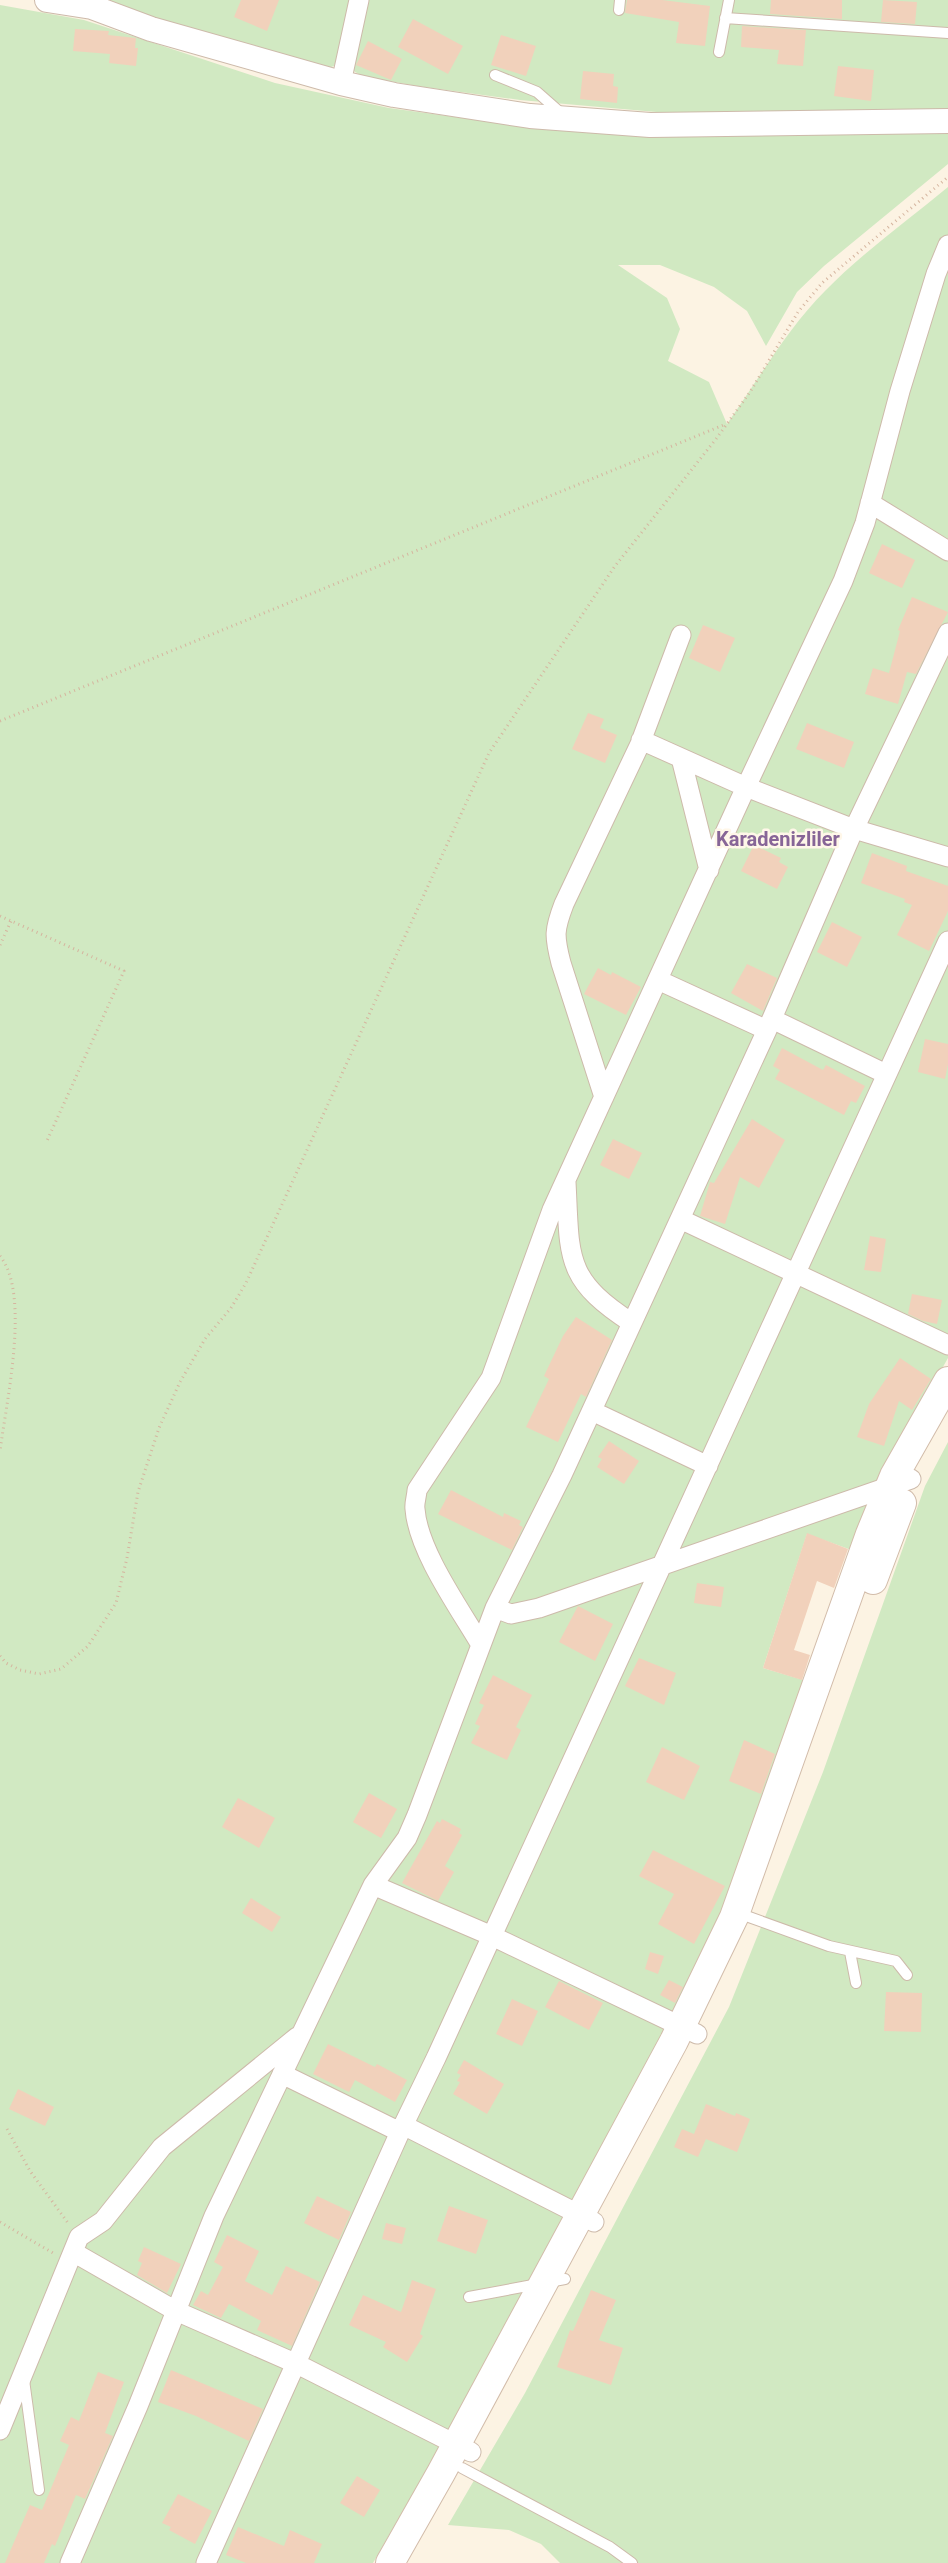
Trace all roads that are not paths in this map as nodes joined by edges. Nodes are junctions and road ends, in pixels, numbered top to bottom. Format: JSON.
{"nodes":[{"id":1,"x":47,"y":0,"type":"edge"},
{"id":2,"x":360,"y":0,"type":"edge"},
{"id":3,"x":729,"y":0,"type":"edge"},
{"id":4,"x":726,"y":18,"type":"junction"},
{"id":5,"x":948,"y":33,"type":"edge"},
{"id":6,"x":719,"y":52,"type":"dead end"},
{"id":7,"x":494,"y":75,"type":"dead end"},
{"id":8,"x":341,"y":83,"type":"junction"},
{"id":9,"x":567,"y":119,"type":"junction"},
{"id":10,"x":948,"y":121,"type":"edge"},
{"id":11,"x":948,"y":245,"type":"edge"},
{"id":12,"x":870,"y":503,"type":"junction"},
{"id":13,"x":948,"y":551,"type":"edge"},
{"id":14,"x":948,"y":633,"type":"edge"},
{"id":15,"x":681,"y":635,"type":"dead end"},
{"id":16,"x":641,"y":740,"type":"junction"},
{"id":17,"x":681,"y":758,"type":"junction"},
{"id":18,"x":746,"y":786,"type":"junction"},
{"id":19,"x":854,"y":829,"type":"junction"},
{"id":20,"x":948,"y":857,"type":"edge"},
{"id":21,"x":709,"y":870,"type":"junction"},
{"id":22,"x":948,"y":941,"type":"edge"},
{"id":23,"x":658,"y":980,"type":"junction"},
{"id":24,"x":770,"y":1025,"type":"junction"},
{"id":25,"x":886,"y":1074,"type":"junction"},
{"id":26,"x":604,"y":1097,"type":"junction"},
{"id":27,"x":566,"y":1179,"type":"junction"},
{"id":28,"x":680,"y":1219,"type":"junction"},
{"id":29,"x":796,"y":1275,"type":"junction"},
{"id":30,"x":632,"y":1323,"type":"junction"},
{"id":31,"x":948,"y":1345,"type":"edge"},
{"id":32,"x":948,"y":1381,"type":"edge"},
{"id":33,"x":948,"y":1409,"type":"edge"},
{"id":34,"x":592,"y":1411,"type":"junction"},
{"id":35,"x":708,"y":1466,"type":"junction"},
{"id":36,"x":900,"y":1483,"type":"junction"},
{"id":37,"x":662,"y":1565,"type":"junction"},
{"id":38,"x":495,"y":1608,"type":"junction"},
{"id":39,"x":481,"y":1645,"type":"junction"},
{"id":40,"x":373,"y":1885,"type":"junction"},
{"id":41,"x":748,"y":1918,"type":"junction"},
{"id":42,"x":492,"y":1936,"type":"junction"},
{"id":43,"x":850,"y":1952,"type":"junction"},
{"id":44,"x":907,"y":1975,"type":"dead end"},
{"id":45,"x":856,"y":1983,"type":"dead end"},
{"id":46,"x":689,"y":2031,"type":"junction"},
{"id":47,"x":302,"y":2032,"type":"junction"},
{"id":48,"x":282,"y":2074,"type":"junction"},
{"id":49,"x":402,"y":2129,"type":"junction"},
{"id":50,"x":587,"y":2218,"type":"junction"},
{"id":51,"x":73,"y":2250,"type":"junction"},
{"id":52,"x":554,"y":2281,"type":"junction"},
{"id":53,"x":469,"y":2296,"type":"dead end"},
{"id":54,"x":176,"y":2312,"type":"junction"},
{"id":55,"x":297,"y":2364,"type":"junction"},
{"id":56,"x":23,"y":2374,"type":"junction"},
{"id":57,"x":0,"y":2430,"type":"edge"},
{"id":58,"x":463,"y":2455,"type":"junction"},
{"id":59,"x":39,"y":2490,"type":"dead end"},
{"id":60,"x":210,"y":2562,"type":"edge"},
{"id":61,"x":70,"y":2563,"type":"edge"},
{"id":62,"x":390,"y":2563,"type":"edge"},
{"id":63,"x":405,"y":2563,"type":"edge"},
{"id":64,"x":632,"y":2563,"type":"edge"}],
"edges":[{"from":1,"to":8,"type":"street"},
{"from":2,"to":8,"type":"street"},
{"from":3,"to":4,"type":"lane"},
{"from":4,"to":5,"type":"lane"},
{"from":4,"to":6,"type":"lane"},
{"from":7,"to":9,"type":"lane"},
{"from":8,"to":9,"type":"street"},
{"from":9,"to":10,"type":"street"},
{"from":11,"to":12,"type":"street"},
{"from":12,"to":13,"type":"street"},
{"from":12,"to":18,"type":"street"},
{"from":14,"to":19,"type":"street"},
{"from":15,"to":16,"type":"street"},
{"from":16,"to":17,"type":"street"},
{"from":16,"to":26,"type":"street"},
{"from":17,"to":18,"type":"street"},
{"from":17,"to":21,"type":"street"},
{"from":18,"to":19,"type":"street"},
{"from":18,"to":21,"type":"street"},
{"from":19,"to":20,"type":"street"},
{"from":19,"to":24,"type":"street"},
{"from":21,"to":23,"type":"street"},
{"from":22,"to":25,"type":"street"},
{"from":23,"to":24,"type":"street"},
{"from":23,"to":26,"type":"street"},
{"from":24,"to":25,"type":"street"},
{"from":24,"to":28,"type":"street"},
{"from":25,"to":29,"type":"street"},
{"from":26,"to":27,"type":"street"},
{"from":27,"to":30,"type":"street"},
{"from":27,"to":39,"type":"street"},
{"from":28,"to":29,"type":"street"},
{"from":28,"to":30,"type":"street"},
{"from":29,"to":31,"type":"street"},
{"from":29,"to":35,"type":"street"},
{"from":30,"to":34,"type":"street"},
{"from":32,"to":36,"type":"main road"},
{"from":33,"to":36,"type":"main road"},
{"from":34,"to":35,"type":"street"},
{"from":34,"to":38,"type":"street"},
{"from":35,"to":37,"type":"street"},
{"from":36,"to":37,"type":"street"},
{"from":36,"to":41,"type":"main road"},
{"from":36,"to":46,"type":"main road"},
{"from":37,"to":38,"type":"street"},
{"from":37,"to":42,"type":"street"},
{"from":38,"to":39,"type":"street"},
{"from":39,"to":40,"type":"street"},
{"from":40,"to":42,"type":"street"},
{"from":40,"to":47,"type":"street"},
{"from":41,"to":43,"type":"lane"},
{"from":41,"to":46,"type":"main road"},
{"from":42,"to":46,"type":"street"},
{"from":42,"to":49,"type":"street"},
{"from":43,"to":44,"type":"lane"},
{"from":43,"to":45,"type":"lane"},
{"from":46,"to":50,"type":"main road"},
{"from":47,"to":48,"type":"street"},
{"from":47,"to":51,"type":"street"},
{"from":48,"to":49,"type":"street"},
{"from":48,"to":54,"type":"street"},
{"from":49,"to":50,"type":"street"},
{"from":49,"to":55,"type":"street"},
{"from":50,"to":52,"type":"main road"},
{"from":51,"to":54,"type":"street"},
{"from":51,"to":56,"type":"street"},
{"from":52,"to":53,"type":"lane"},
{"from":52,"to":58,"type":"main road"},
{"from":54,"to":55,"type":"street"},
{"from":54,"to":61,"type":"street"},
{"from":55,"to":58,"type":"street"},
{"from":55,"to":60,"type":"street"},
{"from":56,"to":57,"type":"street"},
{"from":56,"to":59,"type":"lane"},
{"from":58,"to":62,"type":"main road"},
{"from":58,"to":63,"type":"main road"},
{"from":58,"to":64,"type":"lane"}]}
